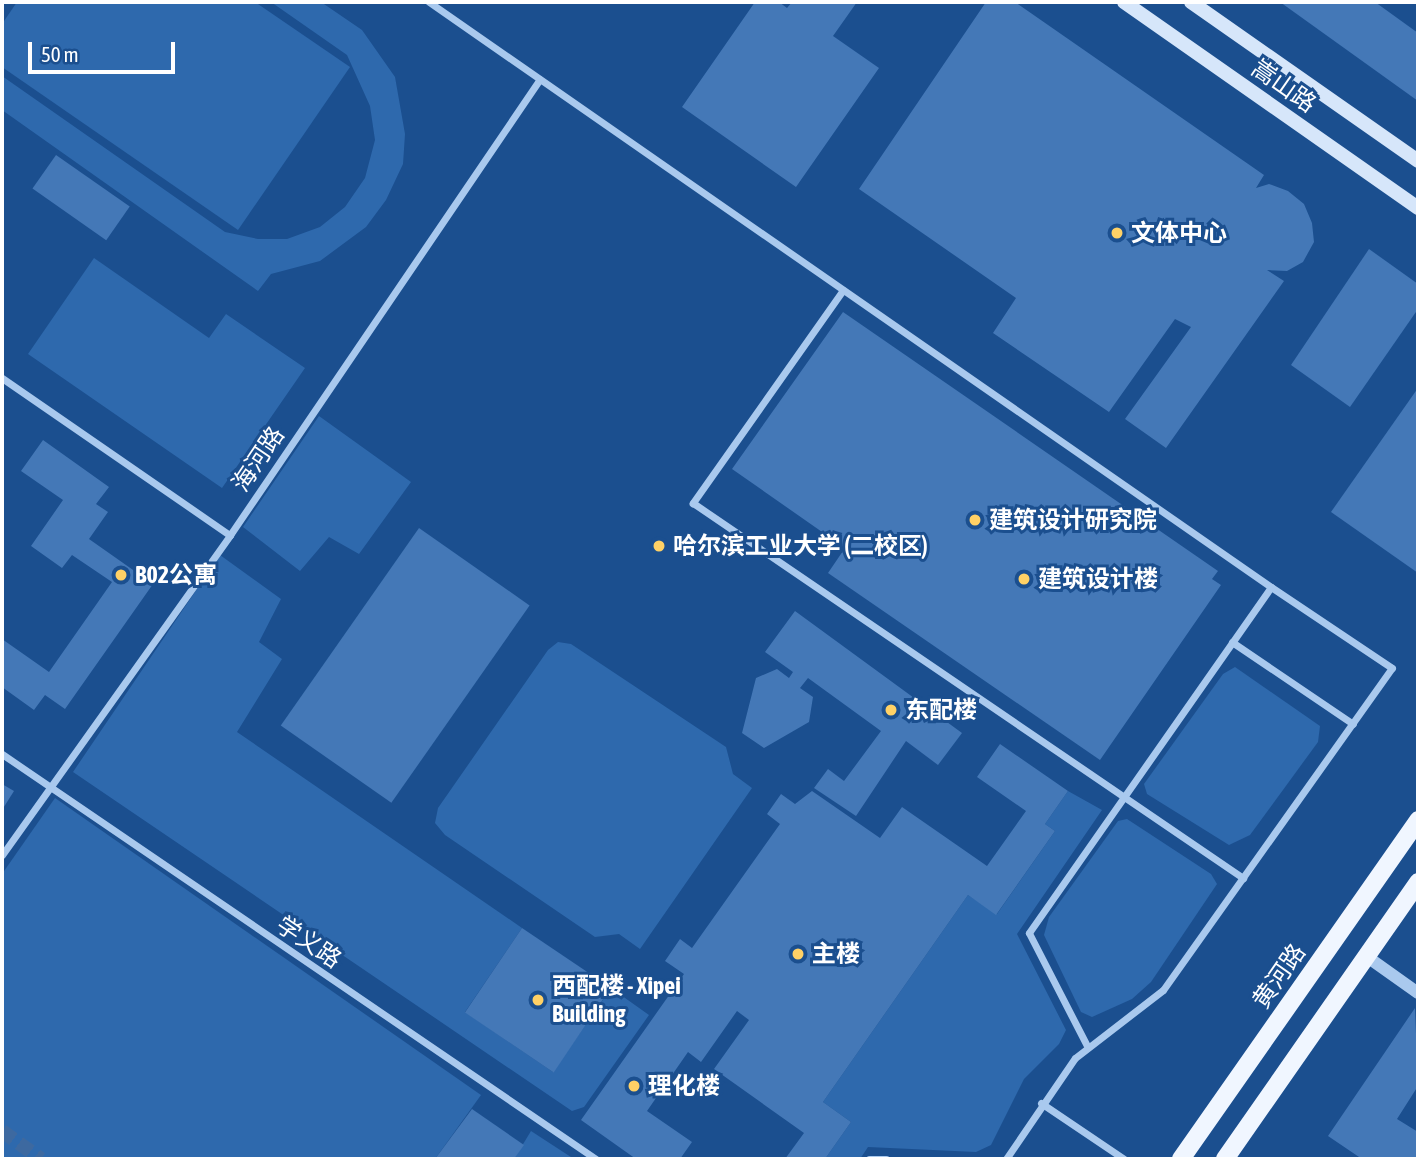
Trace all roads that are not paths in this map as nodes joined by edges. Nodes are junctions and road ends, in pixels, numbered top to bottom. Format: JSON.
{"nodes":[{"id":1,"x":429,"y":2,"type":"edge"},
{"id":2,"x":1124,"y":2,"type":"edge"},
{"id":3,"x":1191,"y":2,"type":"edge"},
{"id":4,"x":540,"y":79,"type":"junction"},
{"id":5,"x":1418,"y":161,"type":"edge"},
{"id":6,"x":1418,"y":208,"type":"edge"},
{"id":7,"x":843,"y":290,"type":"junction"},
{"id":8,"x":2,"y":378,"type":"edge"},
{"id":9,"x":230,"y":535,"type":"junction"},
{"id":10,"x":1271,"y":587,"type":"junction"},
{"id":11,"x":1232,"y":642,"type":"junction"},
{"id":12,"x":1353,"y":724,"type":"junction"},
{"id":13,"x":2,"y":754,"type":"edge"},
{"id":14,"x":48,"y":788,"type":"junction"},
{"id":15,"x":1124,"y":797,"type":"junction"},
{"id":16,"x":1418,"y":820,"type":"edge"},
{"id":17,"x":2,"y":856,"type":"edge"},
{"id":18,"x":1243,"y":878,"type":"junction"},
{"id":19,"x":1418,"y":882,"type":"edge"},
{"id":20,"x":1366,"y":956,"type":"junction"},
{"id":21,"x":1418,"y":993,"type":"edge"},
{"id":22,"x":1087,"y":1046,"type":"junction"},
{"id":23,"x":1041,"y":1103,"type":"junction"},
{"id":24,"x":596,"y":1159,"type":"edge"},
{"id":25,"x":869,"y":1159,"type":"edge"},
{"id":26,"x":886,"y":1159,"type":"edge"},
{"id":27,"x":1006,"y":1159,"type":"edge"},
{"id":28,"x":1124,"y":1159,"type":"edge"},
{"id":29,"x":1181,"y":1159,"type":"edge"},
{"id":30,"x":1226,"y":1159,"type":"edge"}],
"edges":[{"from":1,"to":4,"type":"street"},
{"from":2,"to":6,"type":"main road","name":"嵩山路"},
{"from":3,"to":5,"type":"main road","name":"嵩山路"},
{"from":4,"to":7,"type":"street"},
{"from":4,"to":9,"type":"street","name":"海河路"},
{"from":7,"to":10,"type":"street"},
{"from":7,"to":15,"type":"street"},
{"from":8,"to":9,"type":"street"},
{"from":9,"to":14,"type":"street","name":"海河路"},
{"from":10,"to":11,"type":"street"},
{"from":10,"to":12,"type":"street"},
{"from":11,"to":12,"type":"street"},
{"from":11,"to":15,"type":"street"},
{"from":12,"to":18,"type":"street"},
{"from":13,"to":14,"type":"street","name":"学义路"},
{"from":14,"to":17,"type":"street","name":"海河路"},
{"from":14,"to":24,"type":"street","name":"学义路"},
{"from":15,"to":18,"type":"street"},
{"from":15,"to":22,"type":"street"},
{"from":16,"to":29,"type":"main road","name":"黄河路"},
{"from":18,"to":22,"type":"street"},
{"from":19,"to":20,"type":"main road"},
{"from":20,"to":21,"type":"street"},
{"from":20,"to":30,"type":"main road"},
{"from":22,"to":23,"type":"street"},
{"from":23,"to":27,"type":"street"},
{"from":23,"to":28,"type":"street"},
{"from":25,"to":26,"type":"street"}]}
